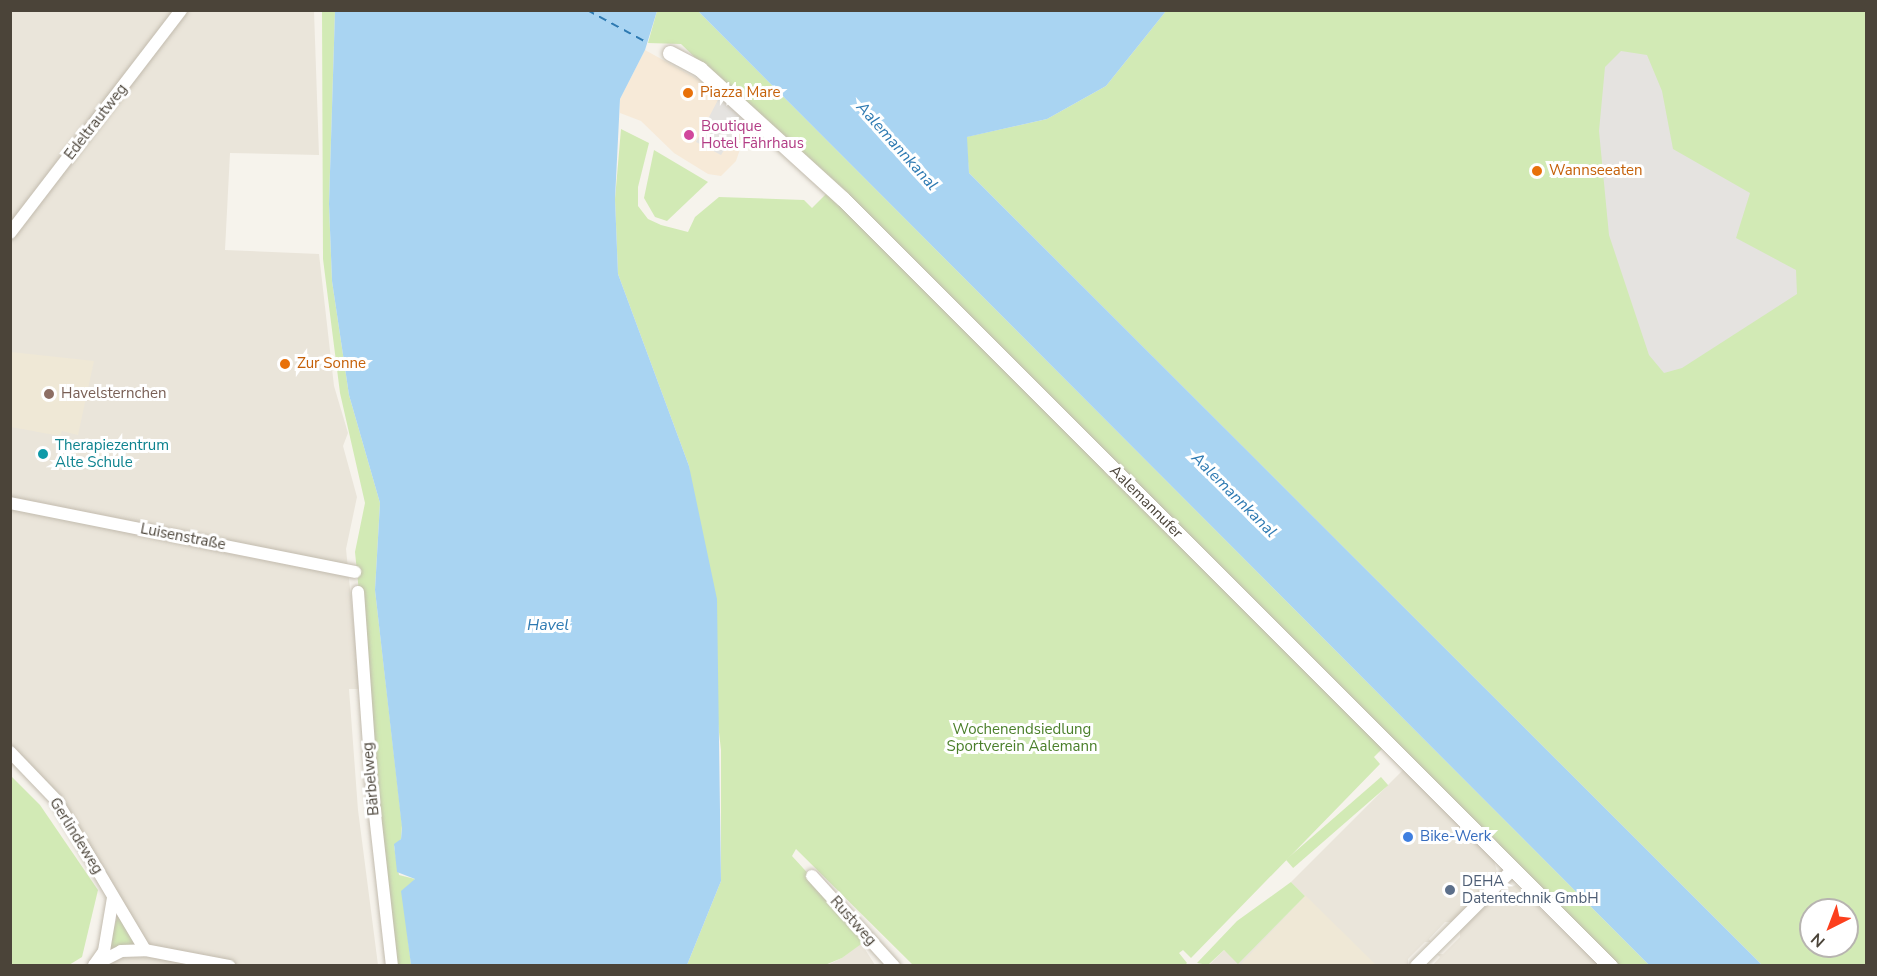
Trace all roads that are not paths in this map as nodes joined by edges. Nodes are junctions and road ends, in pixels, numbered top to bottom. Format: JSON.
{"nodes":[{"id":1,"x":181,"y":10,"type":"edge"},
{"id":2,"x":670,"y":53,"type":"dead end"},
{"id":3,"x":10,"y":232,"type":"edge"},
{"id":4,"x":10,"y":503,"type":"edge"},
{"id":5,"x":355,"y":572,"type":"dead end"},
{"id":6,"x":358,"y":592,"type":"dead end"},
{"id":7,"x":10,"y":752,"type":"edge"},
{"id":8,"x":1513,"y":869,"type":"junction"},
{"id":9,"x":812,"y":876,"type":"dead end"},
{"id":10,"x":113,"y":897,"type":"junction"},
{"id":11,"x":144,"y":950,"type":"junction"},
{"id":12,"x":94,"y":965,"type":"edge"},
{"id":13,"x":229,"y":966,"type":"edge"},
{"id":14,"x":392,"y":966,"type":"edge"},
{"id":15,"x":894,"y":966,"type":"edge"},
{"id":16,"x":1416,"y":966,"type":"edge"},
{"id":17,"x":1610,"y":966,"type":"edge"}],
"edges":[{"from":1,"to":3,"type":"street","name":"Edeltrautweg"},
{"from":2,"to":8,"type":"street","name":"Aalemannufer"},
{"from":4,"to":5,"type":"street","name":"Luisenstraße"},
{"from":6,"to":14,"type":"street","name":"Bärbelweg"},
{"from":7,"to":10,"type":"street","name":"Gerlindeweg"},
{"from":8,"to":16,"type":"street"},
{"from":8,"to":17,"type":"street","name":"Aalemannufer"},
{"from":9,"to":15,"type":"street","name":"Rustweg"},
{"from":10,"to":11,"type":"street","name":"Gerlindeweg"},
{"from":10,"to":12,"type":"street"},
{"from":11,"to":12,"type":"street"},
{"from":11,"to":13,"type":"street"}]}
